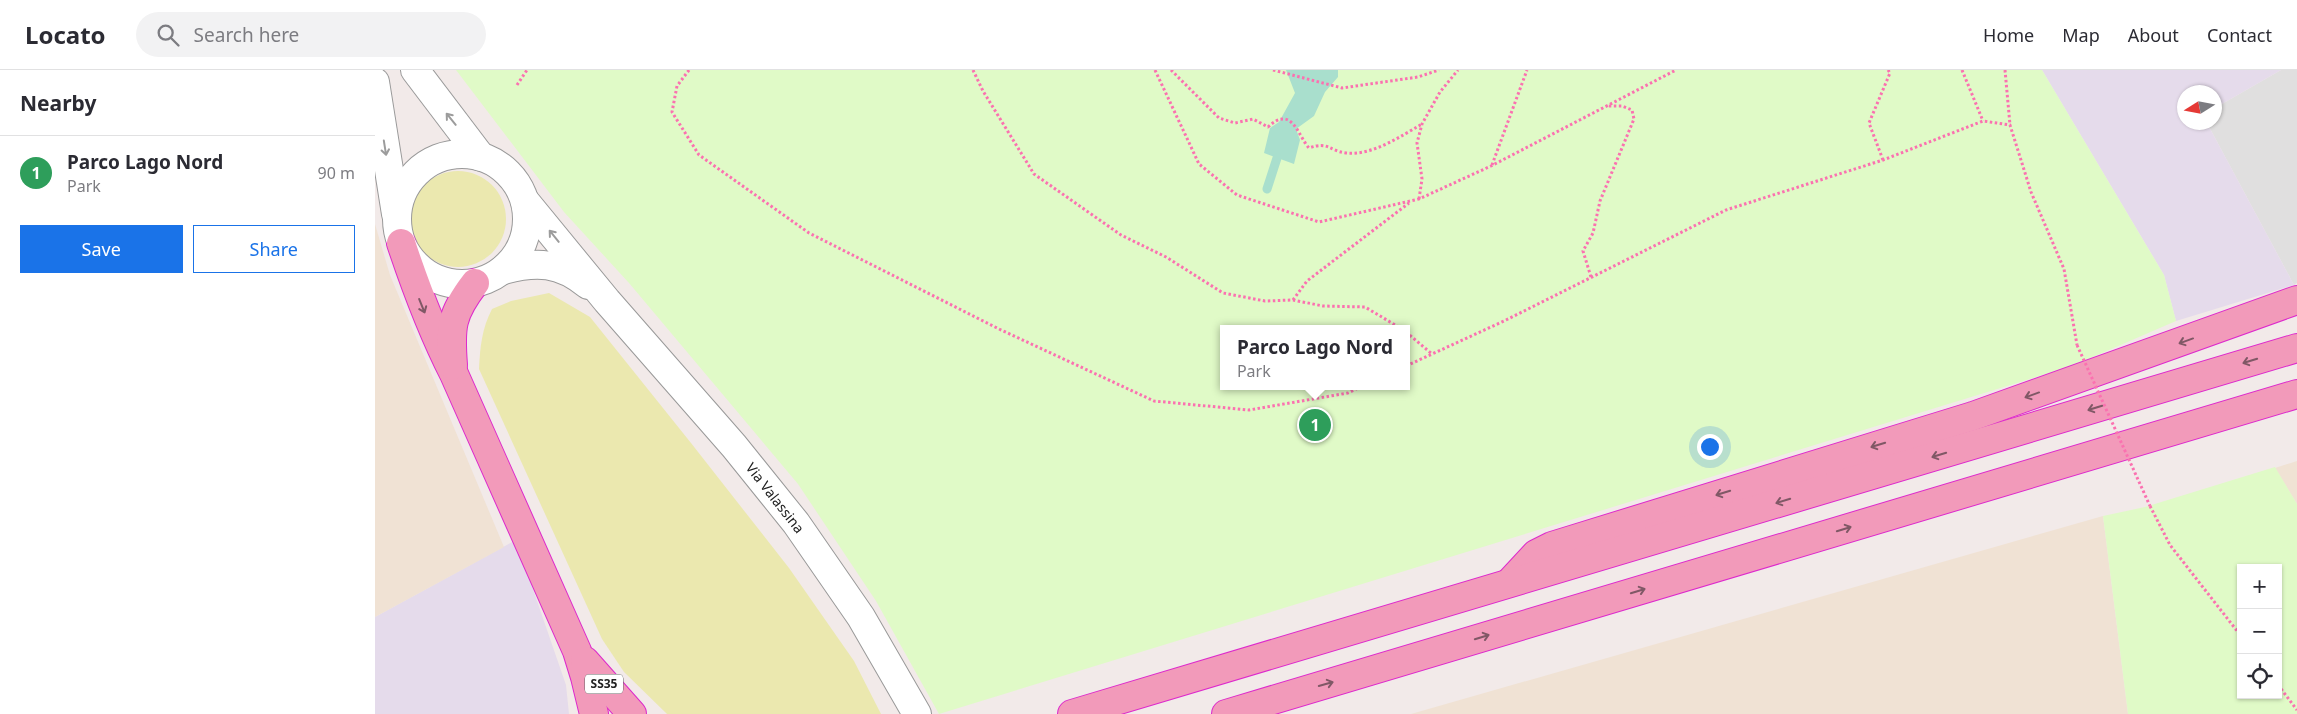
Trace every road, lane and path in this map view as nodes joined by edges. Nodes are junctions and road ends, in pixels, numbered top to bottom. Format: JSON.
{"nodes":[{"id":1,"x":415,"y":70,"type":"edge"},
{"id":2,"x":527,"y":70,"type":"edge"},
{"id":3,"x":689,"y":70,"type":"edge"},
{"id":4,"x":973,"y":70,"type":"edge"},
{"id":5,"x":1155,"y":70,"type":"edge"},
{"id":6,"x":1171,"y":70,"type":"edge"},
{"id":7,"x":1273,"y":70,"type":"edge"},
{"id":8,"x":1439,"y":70,"type":"edge"},
{"id":9,"x":1458,"y":70,"type":"edge"},
{"id":10,"x":1527,"y":70,"type":"edge"},
{"id":11,"x":1676,"y":70,"type":"edge"},
{"id":12,"x":1888,"y":70,"type":"edge"},
{"id":13,"x":1961,"y":70,"type":"edge"},
{"id":14,"x":2005,"y":70,"type":"edge"},
{"id":15,"x":375,"y":82,"type":"edge"},
{"id":16,"x":517,"y":85,"type":"dead end"},
{"id":17,"x":1607,"y":106,"type":"junction"},
{"id":18,"x":1983,"y":121,"type":"junction"},
{"id":19,"x":1422,"y":124,"type":"junction"},
{"id":20,"x":2010,"y":125,"type":"junction"},
{"id":21,"x":481,"y":157,"type":"junction"},
{"id":22,"x":1883,"y":160,"type":"junction"},
{"id":23,"x":1491,"y":166,"type":"junction"},
{"id":24,"x":1419,"y":199,"type":"junction"},
{"id":25,"x":525,"y":201,"type":"junction"},
{"id":26,"x":1412,"y":201,"type":"junction"},
{"id":27,"x":399,"y":230,"type":"junction"},
{"id":28,"x":503,"y":270,"type":"junction"},
{"id":29,"x":1591,"y":277,"type":"junction"},
{"id":30,"x":475,"y":283,"type":"junction"},
{"id":31,"x":1293,"y":300,"type":"junction"},
{"id":32,"x":2297,"y":300,"type":"edge"},
{"id":33,"x":607,"y":301,"type":"junction"},
{"id":34,"x":1395,"y":325,"type":"edge"},
{"id":35,"x":1410,"y":335,"type":"edge"},
{"id":36,"x":2297,"y":348,"type":"edge"},
{"id":37,"x":1432,"y":354,"type":"junction"},
{"id":38,"x":1410,"y":364,"type":"edge"},
{"id":39,"x":454,"y":374,"type":"junction"},
{"id":40,"x":1354,"y":390,"type":"edge"},
{"id":41,"x":2297,"y":394,"type":"edge"},
{"id":42,"x":1510,"y":583,"type":"junction"},
{"id":43,"x":2237,"y":631,"type":"edge"},
{"id":44,"x":577,"y":651,"type":"junction"},
{"id":45,"x":2282,"y":690,"type":"edge"},
{"id":46,"x":911,"y":704,"type":"edge"},
{"id":47,"x":2297,"y":710,"type":"edge"},
{"id":48,"x":594,"y":714,"type":"edge"},
{"id":49,"x":632,"y":714,"type":"edge"},
{"id":50,"x":1072,"y":714,"type":"edge"},
{"id":51,"x":1226,"y":714,"type":"edge"}],
"edges":[{"from":21,"to":1,"type":"street","one_way":true},
{"from":2,"to":16,"type":"path"},
{"from":3,"to":40,"type":"path"},
{"from":4,"to":31,"type":"path"},
{"from":5,"to":26,"type":"path"},
{"from":6,"to":19,"type":"path"},
{"from":7,"to":8,"type":"path"},
{"from":9,"to":19,"type":"path"},
{"from":10,"to":23,"type":"path"},
{"from":11,"to":17,"type":"path"},
{"from":12,"to":22,"type":"path"},
{"from":13,"to":18,"type":"path"},
{"from":14,"to":20,"type":"path"},
{"from":15,"to":27,"type":"street","one_way":true},
{"from":17,"to":23,"type":"path"},
{"from":17,"to":29,"type":"path"},
{"from":18,"to":20,"type":"path"},
{"from":18,"to":22,"type":"path"},
{"from":19,"to":24,"type":"path"},
{"from":20,"to":43,"type":"path","bridge":true},
{"from":21,"to":25,"type":"street"},
{"from":21,"to":27,"type":"street"},
{"from":22,"to":29,"type":"path"},
{"from":23,"to":24,"type":"path"},
{"from":24,"to":26,"type":"path"},
{"from":25,"to":28,"type":"street"},
{"from":33,"to":25,"type":"street","name":"Via Valassina","one_way":true},
{"from":26,"to":31,"type":"path"},
{"from":27,"to":30,"type":"street"},
{"from":27,"to":39,"type":"highway","one_way":true},
{"from":28,"to":30,"type":"street"},
{"from":28,"to":33,"type":"street","name":"Via Valassina"},
{"from":29,"to":37,"type":"path"},
{"from":30,"to":39,"type":"highway"},
{"from":31,"to":34,"type":"path"},
{"from":32,"to":42,"type":"highway","one_way":true},
{"from":33,"to":46,"type":"street","name":"Via Valassina"},
{"from":35,"to":37,"type":"path"},
{"from":36,"to":42,"type":"highway","one_way":true},
{"from":37,"to":38,"type":"path"},
{"from":39,"to":44,"type":"highway"},
{"from":51,"to":41,"type":"highway","one_way":true},
{"from":42,"to":50,"type":"highway"},
{"from":44,"to":48,"type":"highway"},
{"from":44,"to":49,"type":"highway","number":"SS35"},
{"from":45,"to":47,"type":"path"}]}
